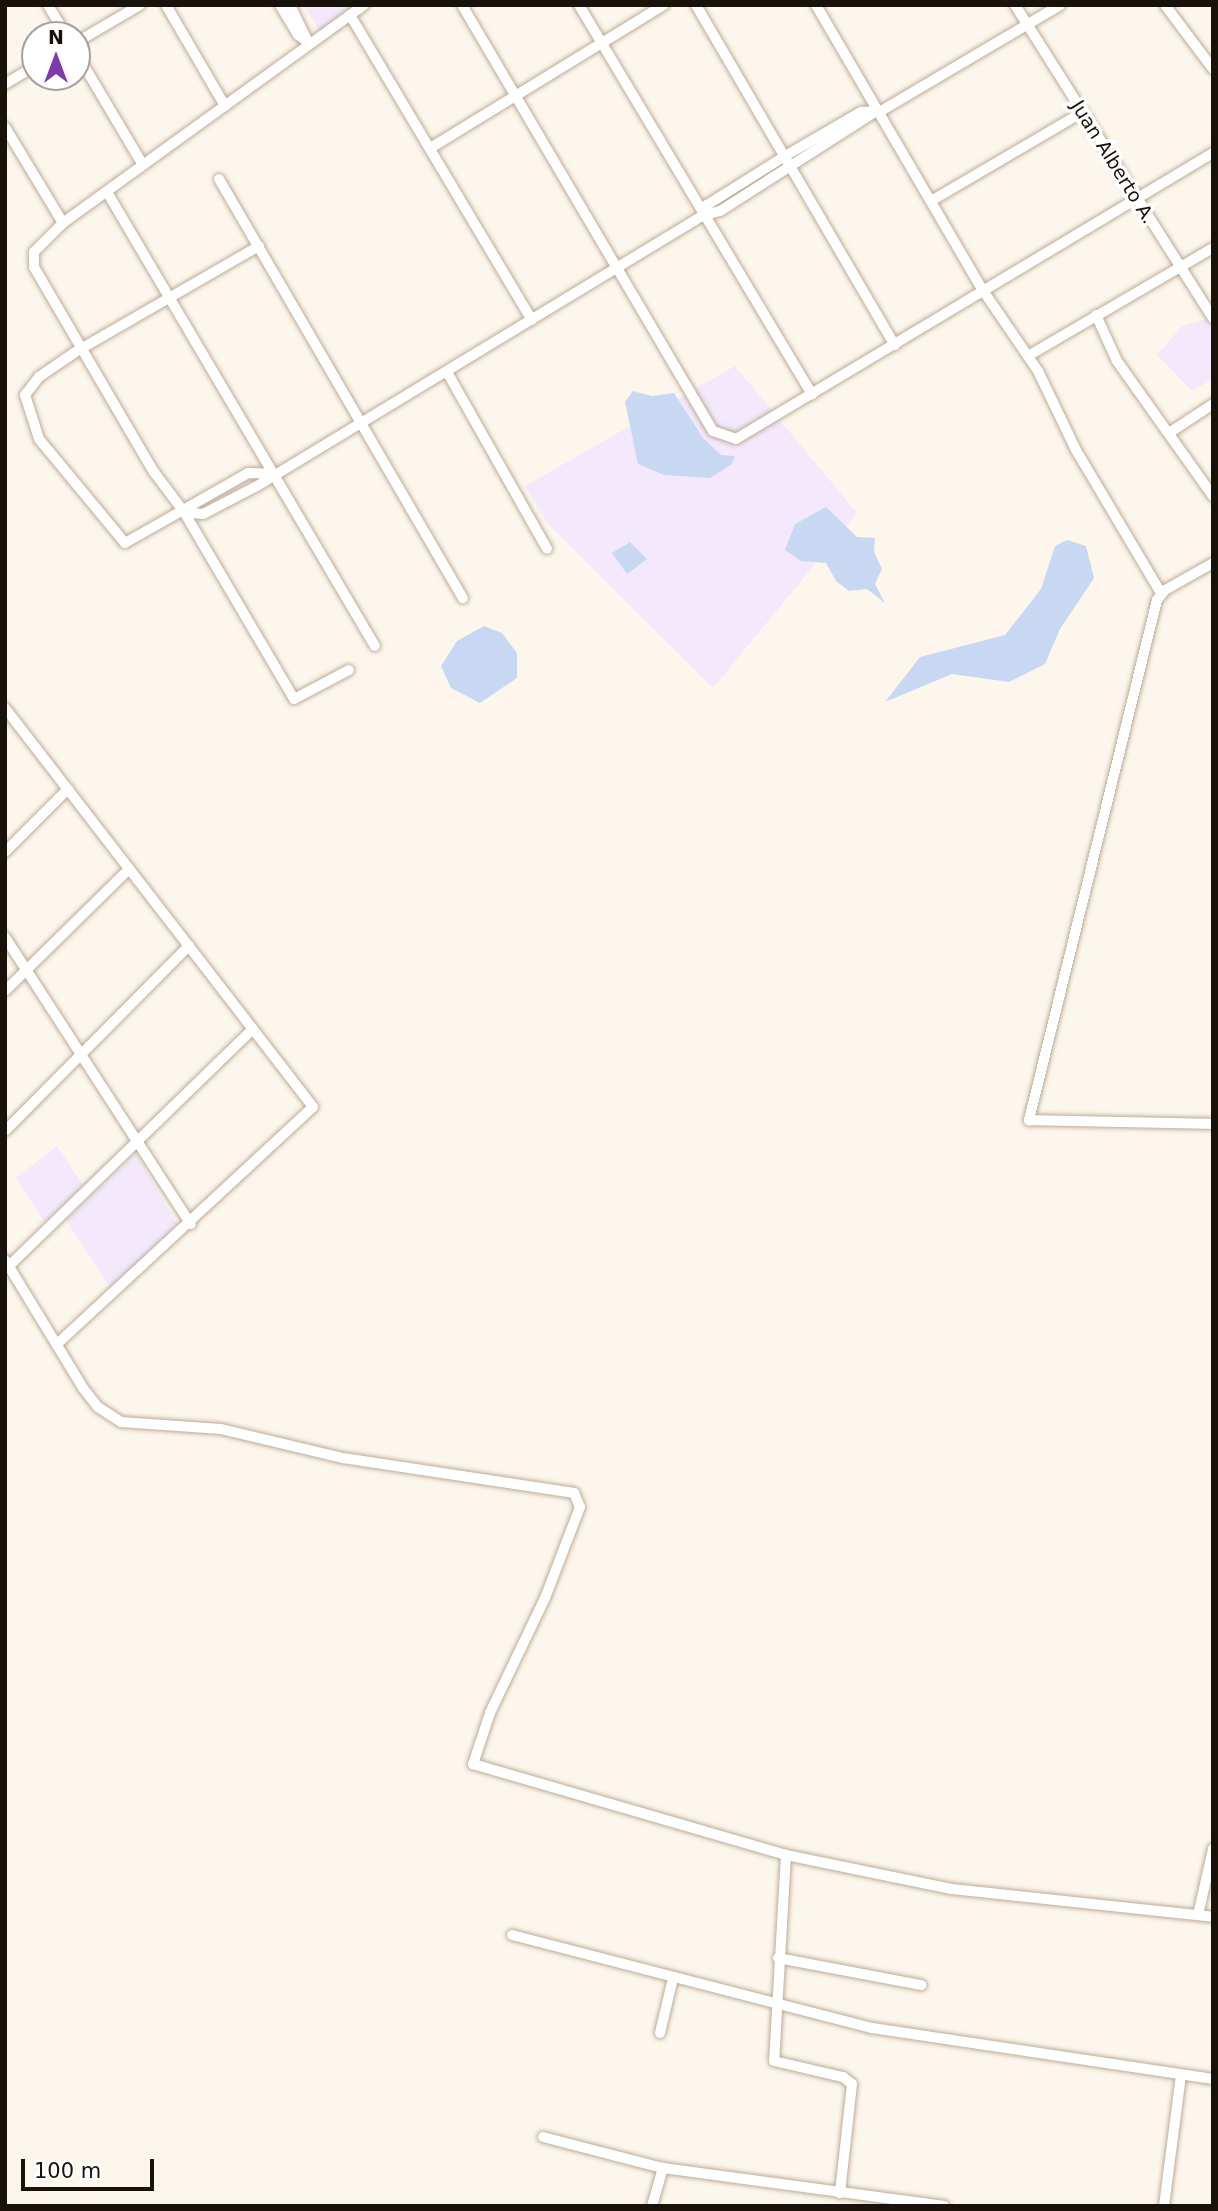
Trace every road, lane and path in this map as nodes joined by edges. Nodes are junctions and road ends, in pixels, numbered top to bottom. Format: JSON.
{"nodes":[{"id":1,"x":48,"y":5,"type":"edge"},
{"id":2,"x":139,"y":5,"type":"edge"},
{"id":3,"x":166,"y":5,"type":"edge"},
{"id":4,"x":280,"y":5,"type":"edge"},
{"id":5,"x":290,"y":5,"type":"edge"},
{"id":6,"x":364,"y":5,"type":"edge"},
{"id":7,"x":462,"y":5,"type":"edge"},
{"id":8,"x":579,"y":5,"type":"edge"},
{"id":9,"x":664,"y":5,"type":"edge"},
{"id":10,"x":696,"y":5,"type":"edge"},
{"id":11,"x":816,"y":5,"type":"edge"},
{"id":12,"x":1015,"y":5,"type":"edge"},
{"id":13,"x":1060,"y":5,"type":"edge"},
{"id":14,"x":1165,"y":5,"type":"edge"},
{"id":15,"x":350,"y":15,"type":"junction"},
{"id":16,"x":58,"y":21,"type":"edge"},
{"id":17,"x":1028,"y":25,"type":"junction"},
{"id":18,"x":91,"y":34,"type":"edge"},
{"id":19,"x":601,"y":43,"type":"junction"},
{"id":20,"x":308,"y":44,"type":"junction"},
{"id":21,"x":1213,"y":69,"type":"edge"},
{"id":22,"x":21,"y":74,"type":"edge"},
{"id":23,"x":91,"y":78,"type":"edge"},
{"id":24,"x":5,"y":84,"type":"edge"},
{"id":25,"x":516,"y":96,"type":"junction"},
{"id":26,"x":225,"y":106,"type":"junction"},
{"id":27,"x":877,"y":112,"type":"junction"},
{"id":28,"x":1081,"y":113,"type":"junction"},
{"id":29,"x":5,"y":127,"type":"edge"},
{"id":30,"x":432,"y":147,"type":"junction"},
{"id":31,"x":1213,"y":153,"type":"edge"},
{"id":32,"x":785,"y":156,"type":"junction"},
{"id":33,"x":143,"y":165,"type":"junction"},
{"id":34,"x":793,"y":166,"type":"junction"},
{"id":35,"x":219,"y":179,"type":"dead end"},
{"id":36,"x":107,"y":192,"type":"junction"},
{"id":37,"x":1136,"y":200,"type":"junction"},
{"id":38,"x":931,"y":201,"type":"junction"},
{"id":39,"x":702,"y":216,"type":"junction"},
{"id":40,"x":63,"y":223,"type":"junction"},
{"id":41,"x":259,"y":246,"type":"junction"},
{"id":42,"x":1213,"y":248,"type":"edge"},
{"id":43,"x":1180,"y":266,"type":"junction"},
{"id":44,"x":618,"y":269,"type":"junction"},
{"id":45,"x":984,"y":292,"type":"junction"},
{"id":46,"x":170,"y":299,"type":"junction"},
{"id":47,"x":1096,"y":315,"type":"junction"},
{"id":48,"x":1213,"y":318,"type":"edge"},
{"id":49,"x":532,"y":320,"type":"junction"},
{"id":50,"x":895,"y":345,"type":"junction"},
{"id":51,"x":83,"y":349,"type":"junction"},
{"id":52,"x":1028,"y":356,"type":"junction"},
{"id":53,"x":447,"y":372,"type":"junction"},
{"id":54,"x":812,"y":395,"type":"junction"},
{"id":55,"x":1213,"y":404,"type":"edge"},
{"id":56,"x":360,"y":422,"type":"junction"},
{"id":57,"x":1169,"y":433,"type":"junction"},
{"id":58,"x":272,"y":474,"type":"junction"},
{"id":59,"x":1213,"y":496,"type":"edge"},
{"id":60,"x":184,"y":512,"type":"junction"},
{"id":61,"x":547,"y":550,"type":"dead end"},
{"id":62,"x":1213,"y":563,"type":"edge"},
{"id":63,"x":1161,"y":593,"type":"junction"},
{"id":64,"x":463,"y":598,"type":"dead end"},
{"id":65,"x":375,"y":646,"type":"dead end"},
{"id":66,"x":349,"y":670,"type":"dead end"},
{"id":67,"x":5,"y":708,"type":"edge"},
{"id":68,"x":68,"y":789,"type":"junction"},
{"id":69,"x":5,"y":852,"type":"edge"},
{"id":70,"x":129,"y":869,"type":"junction"},
{"id":71,"x":5,"y":937,"type":"edge"},
{"id":72,"x":189,"y":946,"type":"junction"},
{"id":73,"x":27,"y":970,"type":"junction"},
{"id":74,"x":5,"y":991,"type":"edge"},
{"id":75,"x":253,"y":1029,"type":"junction"},
{"id":76,"x":82,"y":1054,"type":"junction"},
{"id":77,"x":1213,"y":1124,"type":"edge"},
{"id":78,"x":5,"y":1131,"type":"edge"},
{"id":79,"x":137,"y":1140,"type":"junction"},
{"id":80,"x":191,"y":1224,"type":"junction"},
{"id":81,"x":7,"y":1263,"type":"edge"},
{"id":82,"x":59,"y":1342,"type":"junction"},
{"id":83,"x":1213,"y":1849,"type":"edge"},
{"id":84,"x":786,"y":1855,"type":"junction"},
{"id":85,"x":1198,"y":1915,"type":"junction"},
{"id":86,"x":1213,"y":1917,"type":"edge"},
{"id":87,"x":512,"y":1935,"type":"dead end"},
{"id":88,"x":778,"y":1958,"type":"junction"},
{"id":89,"x":673,"y":1978,"type":"junction"},
{"id":90,"x":921,"y":1985,"type":"dead end"},
{"id":91,"x":776,"y":2006,"type":"junction"},
{"id":92,"x":660,"y":2033,"type":"dead end"},
{"id":93,"x":1181,"y":2075,"type":"junction"},
{"id":94,"x":1213,"y":2079,"type":"edge"},
{"id":95,"x":543,"y":2137,"type":"dead end"},
{"id":96,"x":663,"y":2168,"type":"junction"},
{"id":97,"x":840,"y":2193,"type":"junction"},
{"id":98,"x":652,"y":2206,"type":"edge"},
{"id":99,"x":944,"y":2206,"type":"edge"},
{"id":100,"x":1164,"y":2206,"type":"edge"}],
"edges":[{"from":1,"to":16,"type":"street"},
{"from":2,"to":18,"type":"street"},
{"from":3,"to":26,"type":"street"},
{"from":4,"to":20,"type":"street"},
{"from":5,"to":20,"type":"street"},
{"from":6,"to":15,"type":"street"},
{"from":7,"to":25,"type":"street"},
{"from":8,"to":19,"type":"street"},
{"from":9,"to":19,"type":"street"},
{"from":10,"to":32,"type":"street"},
{"from":11,"to":27,"type":"street"},
{"from":12,"to":17,"type":"street","name":"Juan Alberto A."},
{"from":13,"to":17,"type":"street"},
{"from":14,"to":21,"type":"street"},
{"from":15,"to":20,"type":"street"},
{"from":15,"to":30,"type":"street"},
{"from":17,"to":27,"type":"street"},
{"from":17,"to":28,"type":"street","name":"Juan Alberto A."},
{"from":19,"to":25,"type":"street"},
{"from":19,"to":39,"type":"street"},
{"from":20,"to":26,"type":"street"},
{"from":22,"to":24,"type":"street"},
{"from":23,"to":33,"type":"street"},
{"from":25,"to":30,"type":"street"},
{"from":25,"to":44,"type":"street"},
{"from":26,"to":33,"type":"street"},
{"from":27,"to":32,"type":"street"},
{"from":27,"to":34,"type":"street"},
{"from":27,"to":38,"type":"street"},
{"from":28,"to":37,"type":"street","name":"Juan Alberto A."},
{"from":28,"to":38,"type":"street"},
{"from":29,"to":40,"type":"street"},
{"from":30,"to":49,"type":"street"},
{"from":31,"to":37,"type":"street"},
{"from":32,"to":34,"type":"street"},
{"from":32,"to":39,"type":"street"},
{"from":33,"to":36,"type":"street"},
{"from":34,"to":39,"type":"street"},
{"from":34,"to":50,"type":"street"},
{"from":35,"to":41,"type":"street"},
{"from":36,"to":40,"type":"street"},
{"from":36,"to":46,"type":"street"},
{"from":37,"to":43,"type":"street","name":"Juan Alberto A."},
{"from":37,"to":45,"type":"street"},
{"from":38,"to":45,"type":"street"},
{"from":39,"to":44,"type":"street"},
{"from":39,"to":54,"type":"street"},
{"from":40,"to":51,"type":"street"},
{"from":41,"to":46,"type":"street"},
{"from":41,"to":56,"type":"street"},
{"from":42,"to":43,"type":"street"},
{"from":43,"to":47,"type":"street"},
{"from":43,"to":48,"type":"street","name":"Juan Alberto A."},
{"from":44,"to":49,"type":"street"},
{"from":44,"to":54,"type":"street"},
{"from":45,"to":50,"type":"street"},
{"from":45,"to":52,"type":"street"},
{"from":46,"to":51,"type":"street"},
{"from":46,"to":58,"type":"street"},
{"from":47,"to":52,"type":"street"},
{"from":47,"to":57,"type":"street"},
{"from":49,"to":53,"type":"street"},
{"from":50,"to":54,"type":"street"},
{"from":51,"to":60,"type":"street"},
{"from":51,"to":60,"type":"street"},
{"from":52,"to":63,"type":"street"},
{"from":53,"to":56,"type":"street"},
{"from":53,"to":61,"type":"street"},
{"from":55,"to":57,"type":"street"},
{"from":56,"to":58,"type":"street"},
{"from":56,"to":64,"type":"street"},
{"from":57,"to":59,"type":"street"},
{"from":58,"to":60,"type":"street"},
{"from":58,"to":60,"type":"street"},
{"from":58,"to":65,"type":"street"},
{"from":60,"to":66,"type":"street"},
{"from":62,"to":63,"type":"street"},
{"from":63,"to":77,"type":"street"},
{"from":67,"to":68,"type":"street"},
{"from":68,"to":69,"type":"street"},
{"from":68,"to":70,"type":"street"},
{"from":70,"to":72,"type":"street"},
{"from":70,"to":73,"type":"street"},
{"from":71,"to":73,"type":"street"},
{"from":72,"to":75,"type":"street"},
{"from":72,"to":76,"type":"street"},
{"from":73,"to":74,"type":"street"},
{"from":73,"to":76,"type":"street"},
{"from":75,"to":79,"type":"street"},
{"from":75,"to":80,"type":"street"},
{"from":76,"to":78,"type":"street"},
{"from":76,"to":79,"type":"street"},
{"from":79,"to":80,"type":"street"},
{"from":79,"to":81,"type":"street"},
{"from":80,"to":82,"type":"street"},
{"from":81,"to":82,"type":"street"},
{"from":82,"to":84,"type":"street"},
{"from":83,"to":85,"type":"street"},
{"from":84,"to":85,"type":"street"},
{"from":84,"to":88,"type":"street"},
{"from":85,"to":86,"type":"street"},
{"from":87,"to":89,"type":"street"},
{"from":88,"to":90,"type":"street"},
{"from":88,"to":91,"type":"street"},
{"from":89,"to":91,"type":"street"},
{"from":89,"to":92,"type":"street"},
{"from":91,"to":93,"type":"street"},
{"from":91,"to":97,"type":"street"},
{"from":93,"to":94,"type":"street"},
{"from":93,"to":100,"type":"street"},
{"from":95,"to":96,"type":"street"},
{"from":96,"to":97,"type":"street"},
{"from":96,"to":98,"type":"street"},
{"from":97,"to":99,"type":"street"}]}
